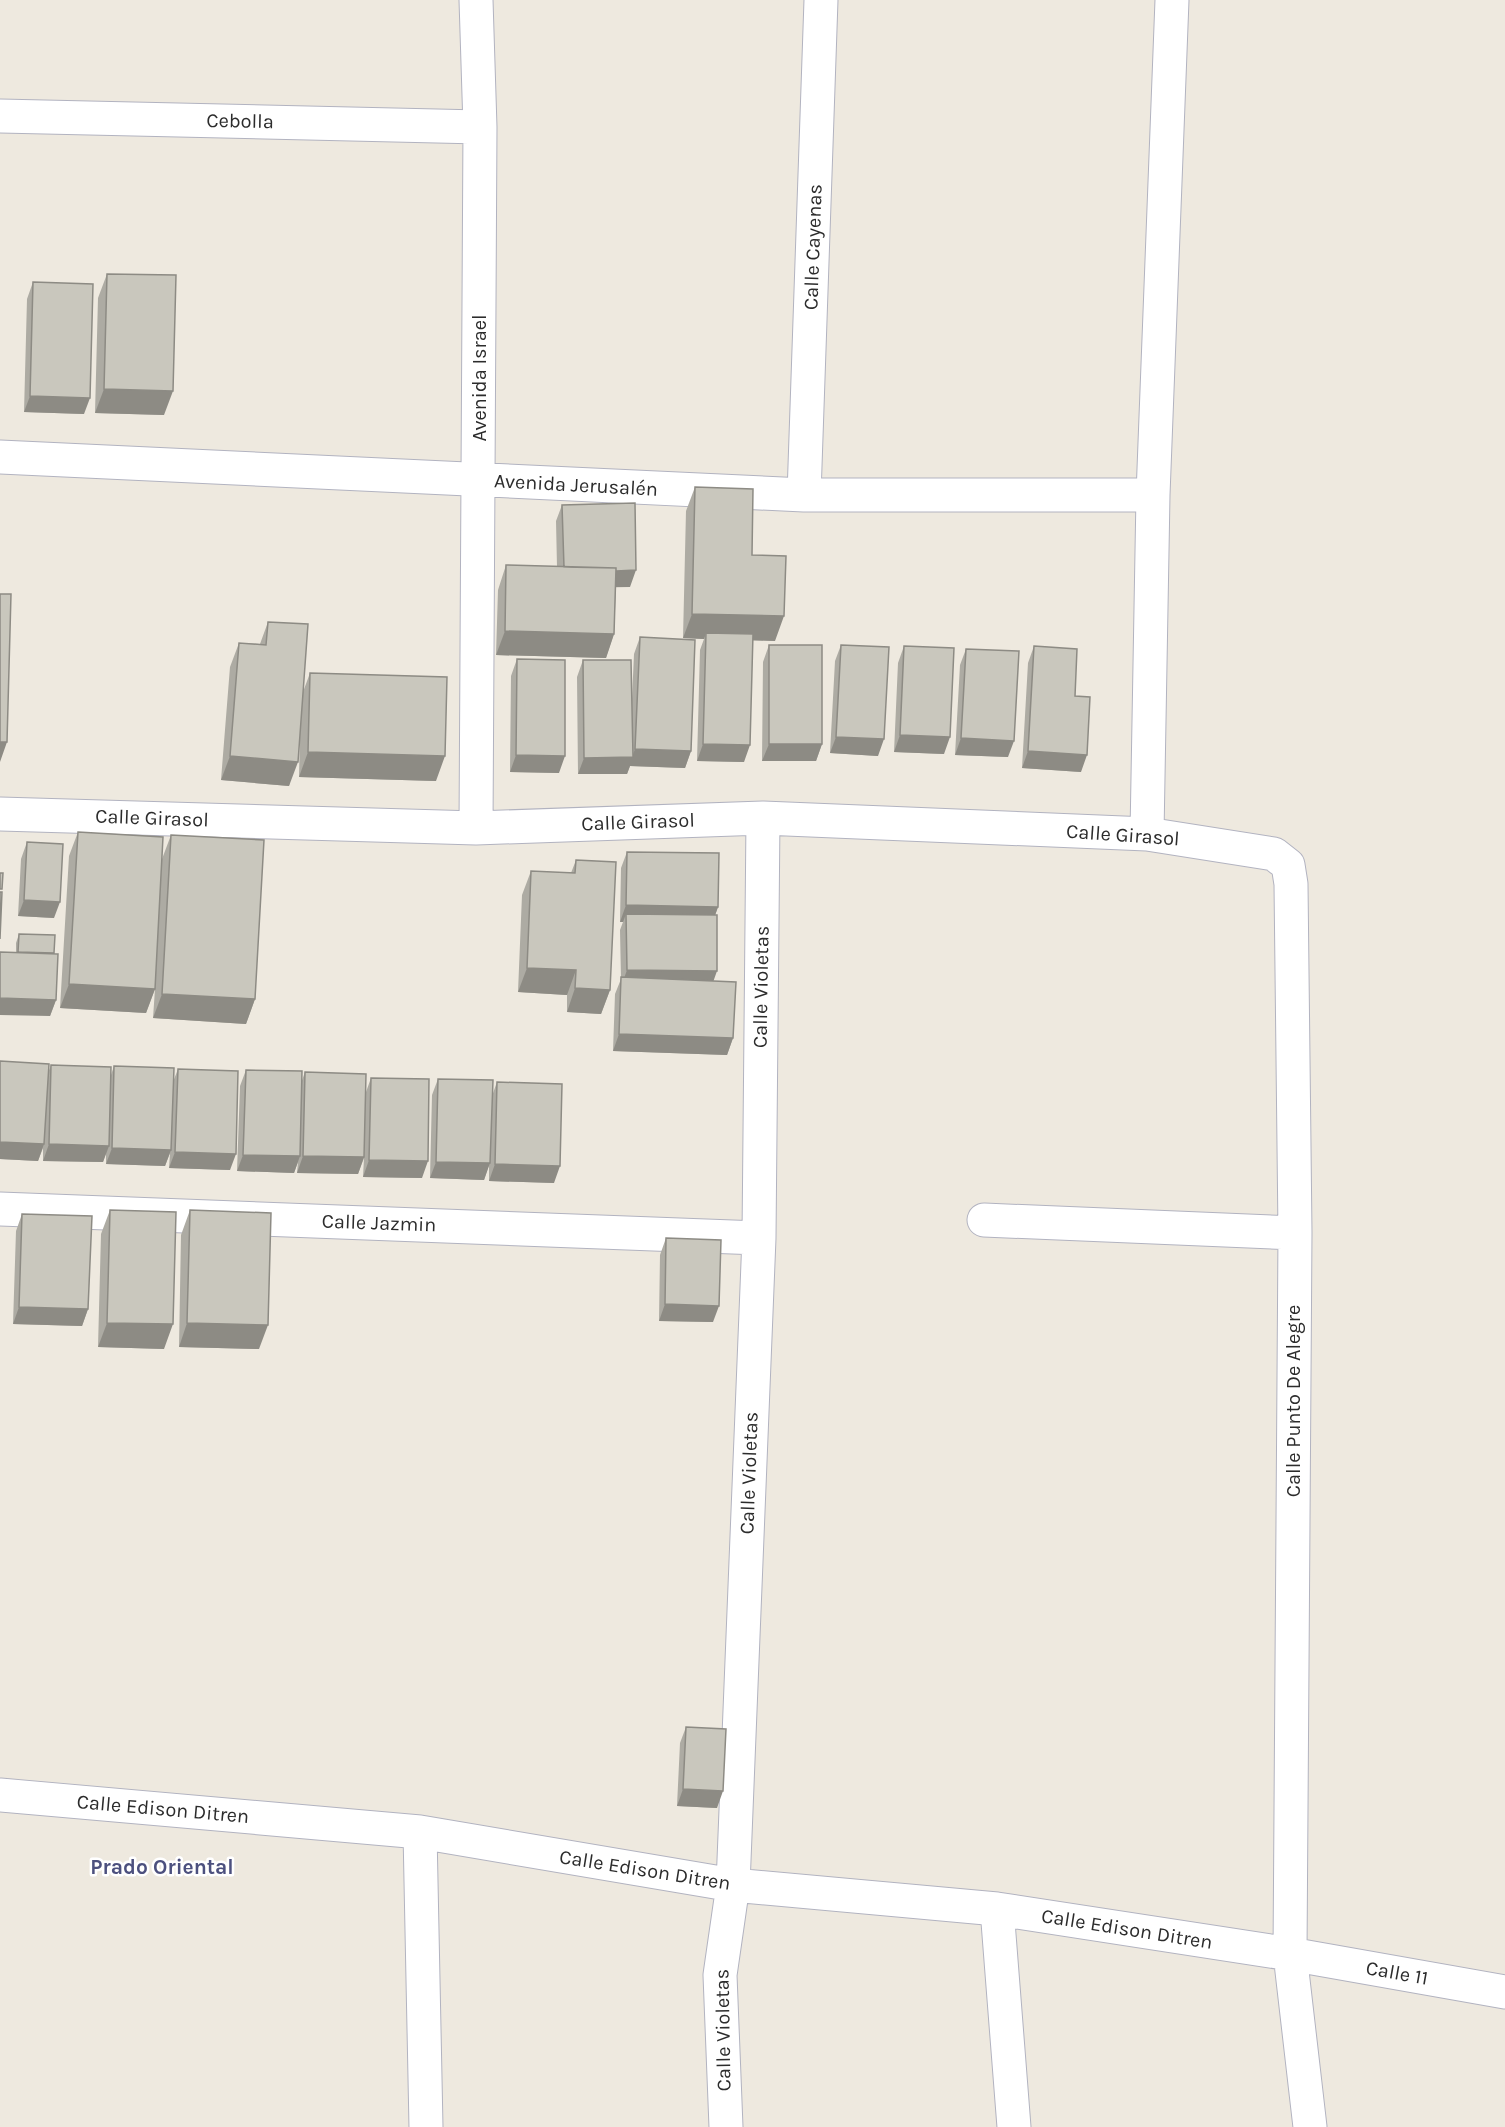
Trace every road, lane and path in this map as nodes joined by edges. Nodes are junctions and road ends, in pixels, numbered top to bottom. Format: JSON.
{"nodes":[{"id":1,"x":476,"y":0,"type":"edge"},
{"id":2,"x":821,"y":0,"type":"edge"},
{"id":3,"x":1172,"y":0,"type":"edge"},
{"id":4,"x":0,"y":116,"type":"edge"},
{"id":5,"x":480,"y":126,"type":"junction"},
{"id":6,"x":0,"y":458,"type":"edge"},
{"id":7,"x":479,"y":480,"type":"junction"},
{"id":8,"x":804,"y":495,"type":"junction"},
{"id":9,"x":1153,"y":495,"type":"junction"},
{"id":10,"x":0,"y":814,"type":"edge"},
{"id":11,"x":763,"y":818,"type":"junction"},
{"id":12,"x":476,"y":828,"type":"junction"},
{"id":13,"x":1147,"y":834,"type":"junction"},
{"id":14,"x":1274,"y":854,"type":"joint"},
{"id":15,"x":0,"y":1209,"type":"edge"},
{"id":16,"x":984,"y":1220,"type":"dead end"},
{"id":17,"x":1295,"y":1233,"type":"junction"},
{"id":18,"x":759,"y":1238,"type":"junction"},
{"id":19,"x":0,"y":1795,"type":"edge"},
{"id":20,"x":420,"y":1832,"type":"junction"},
{"id":21,"x":733,"y":1885,"type":"junction"},
{"id":22,"x":997,"y":1909,"type":"junction"},
{"id":23,"x":1290,"y":1954,"type":"junction"},
{"id":24,"x":1505,"y":1992,"type":"edge"},
{"id":25,"x":426,"y":2127,"type":"edge"},
{"id":26,"x":726,"y":2127,"type":"edge"},
{"id":27,"x":1014,"y":2127,"type":"edge"},
{"id":28,"x":1310,"y":2127,"type":"edge"}],
"edges":[{"from":1,"to":5,"type":"street","name":"Avenida Israel"},
{"from":2,"to":8,"type":"street","name":"Calle Cayenas"},
{"from":3,"to":9,"type":"street"},
{"from":4,"to":5,"type":"street","name":"Cebolla"},
{"from":5,"to":7,"type":"street","name":"Avenida Israel"},
{"from":6,"to":7,"type":"street","name":"Avenida Jerusalén"},
{"from":7,"to":8,"type":"street","name":"Avenida Jerusalén"},
{"from":7,"to":12,"type":"street","name":"Avenida Israel"},
{"from":8,"to":9,"type":"street","name":"Avenida Jerusalén"},
{"from":9,"to":13,"type":"street"},
{"from":10,"to":12,"type":"street","name":"Calle Girasol"},
{"from":11,"to":12,"type":"street","name":"Calle Girasol"},
{"from":11,"to":13,"type":"street","name":"Calle Girasol"},
{"from":11,"to":18,"type":"street","name":"Calle Violetas"},
{"from":13,"to":14,"type":"street","name":"Calle Girasol"},
{"from":14,"to":17,"type":"street","name":"Calle Punto De Alegre"},
{"from":15,"to":18,"type":"street","name":"Calle Jazmin"},
{"from":16,"to":17,"type":"street"},
{"from":17,"to":23,"type":"street","name":"Calle Punto De Alegre"},
{"from":18,"to":21,"type":"street","name":"Calle Violetas"},
{"from":19,"to":20,"type":"street","name":"Calle Edison Ditren"},
{"from":20,"to":21,"type":"street","name":"Calle Edison Ditren"},
{"from":20,"to":25,"type":"street"},
{"from":21,"to":22,"type":"street","name":"Calle Edison Ditren"},
{"from":21,"to":26,"type":"street","name":"Calle Violetas"},
{"from":22,"to":23,"type":"street","name":"Calle Edison Ditren"},
{"from":22,"to":27,"type":"street"},
{"from":23,"to":24,"type":"street","name":"Calle 11"},
{"from":23,"to":28,"type":"street","name":"Calle Punto De Alegre"}]}
